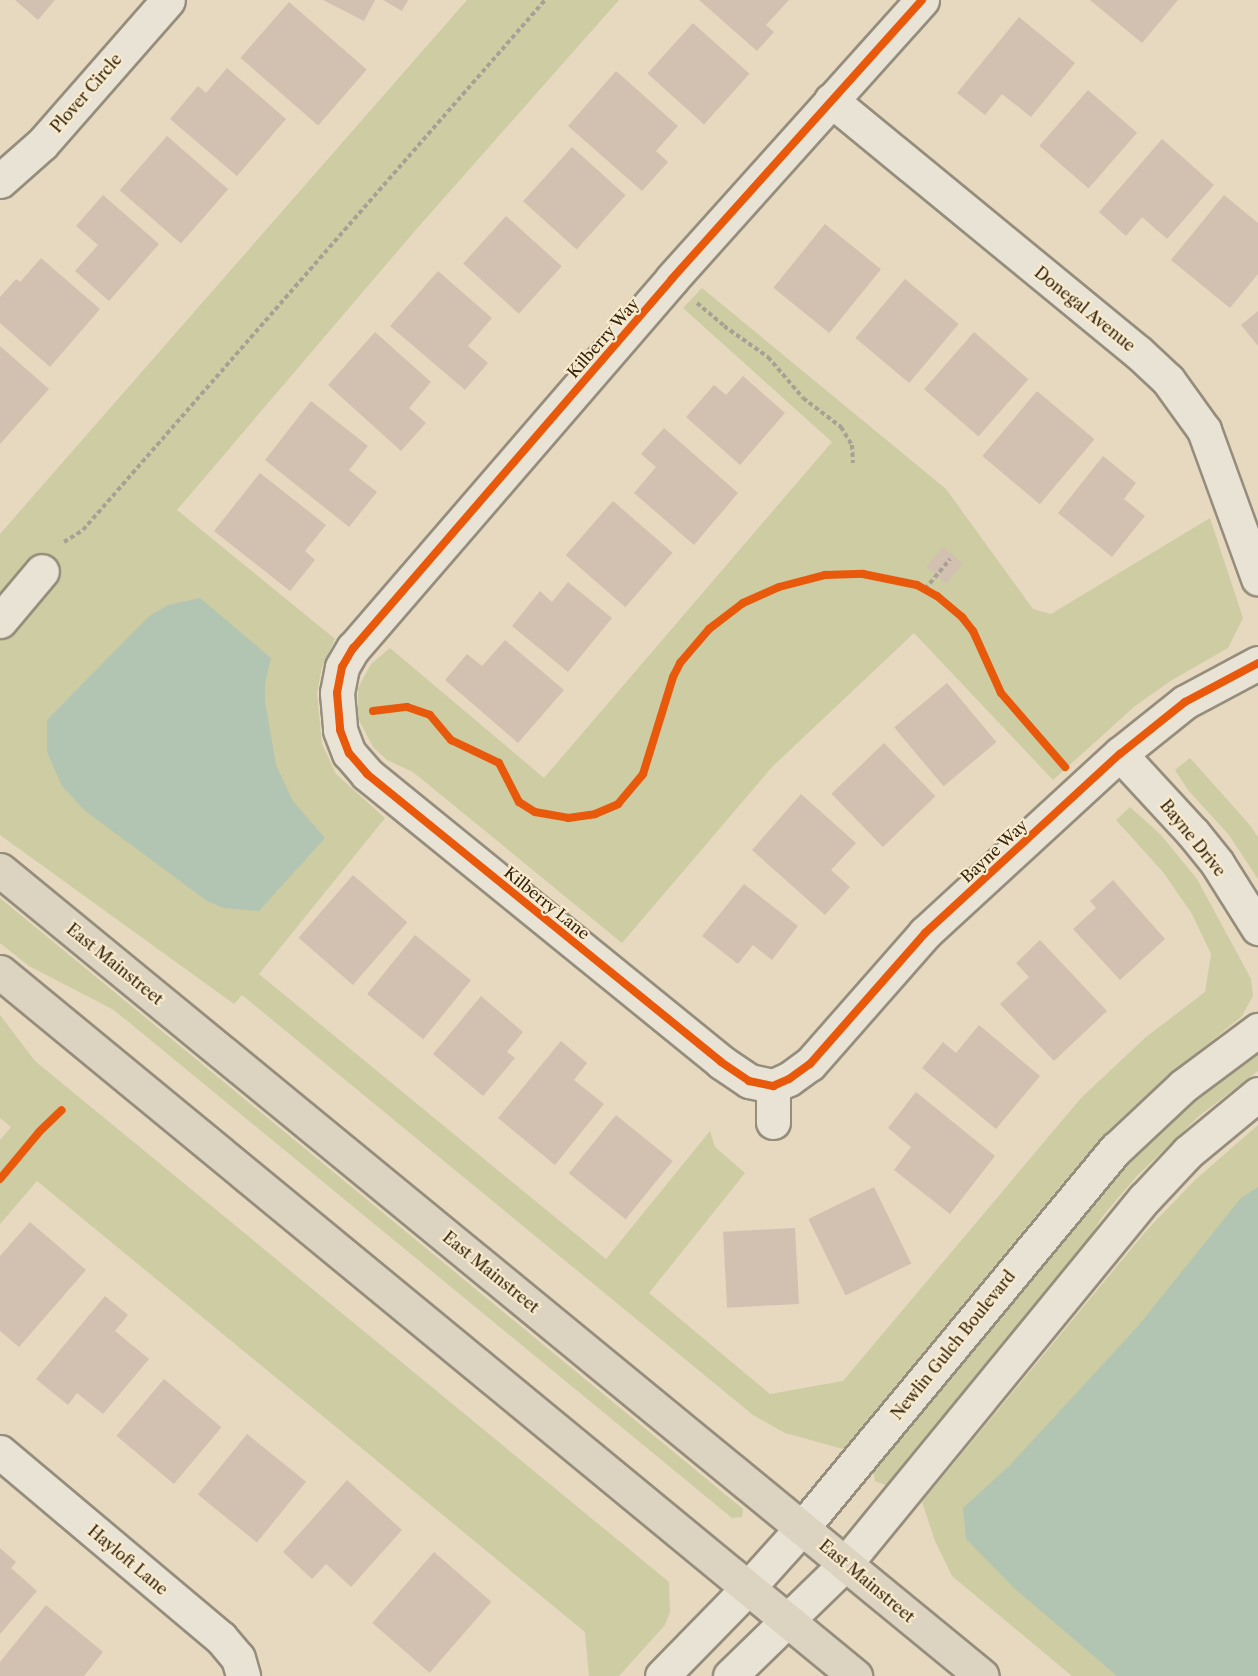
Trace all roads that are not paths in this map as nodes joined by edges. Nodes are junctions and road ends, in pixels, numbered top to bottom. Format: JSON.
{"nodes":[{"id":1,"x":168,"y":0,"type":"edge"},
{"id":2,"x":922,"y":0,"type":"edge"},
{"id":3,"x":831,"y":100,"type":"junction"},
{"id":4,"x":0,"y":181,"type":"edge"},
{"id":5,"x":42,"y":571,"type":"dead end"},
{"id":6,"x":1258,"y":578,"type":"edge"},
{"id":7,"x":0,"y":621,"type":"edge"},
{"id":8,"x":1258,"y":663,"type":"edge"},
{"id":9,"x":336,"y":711,"type":"joint"},
{"id":10,"x":1120,"y":754,"type":"junction"},
{"id":11,"x":0,"y":870,"type":"edge"},
{"id":12,"x":1258,"y":928,"type":"edge"},
{"id":13,"x":0,"y":972,"type":"edge"},
{"id":14,"x":1258,"y":1029,"type":"edge"},
{"id":15,"x":773,"y":1086,"type":"junction"},
{"id":16,"x":1258,"y":1094,"type":"edge"},
{"id":17,"x":773,"y":1122,"type":"dead end"},
{"id":18,"x":0,"y":1452,"type":"edge"},
{"id":19,"x":802,"y":1528,"type":"junction"},
{"id":20,"x":845,"y":1564,"type":"junction"},
{"id":21,"x":747,"y":1589,"type":"junction"},
{"id":22,"x":786,"y":1620,"type":"junction"},
{"id":23,"x":243,"y":1676,"type":"edge"},
{"id":24,"x":662,"y":1676,"type":"edge"},
{"id":25,"x":730,"y":1676,"type":"edge"},
{"id":26,"x":855,"y":1676,"type":"edge"},
{"id":27,"x":982,"y":1676,"type":"edge"}],
"edges":[{"from":1,"to":4,"type":"street","name":"Plover Circle"},
{"from":2,"to":3,"type":"street","name":"Kilberry Way"},
{"from":3,"to":6,"type":"street","name":"Donegal Avenue"},
{"from":3,"to":9,"type":"street","name":"Kilberry Way"},
{"from":5,"to":7,"type":"street"},
{"from":8,"to":10,"type":"street","name":"Bayne Way"},
{"from":9,"to":15,"type":"street","name":"Kilberry Lane"},
{"from":10,"to":12,"type":"street","name":"Bayne Drive"},
{"from":10,"to":15,"type":"street","name":"Bayne Way"},
{"from":11,"to":19,"type":"main road","name":"East Mainstreet"},
{"from":13,"to":21,"type":"main road"},
{"from":14,"to":19,"type":"street","name":"Newlin Gulch Boulevard"},
{"from":15,"to":17,"type":"street"},
{"from":16,"to":20,"type":"street"},
{"from":18,"to":23,"type":"street","name":"Hayloft Lane"},
{"from":19,"to":20,"type":"main road","name":"East Mainstreet"},
{"from":19,"to":21,"type":"street","name":"Newlin Gulch Boulevard"},
{"from":20,"to":22,"type":"street"},
{"from":20,"to":27,"type":"main road","name":"East Mainstreet"},
{"from":21,"to":22,"type":"main road"},
{"from":21,"to":24,"type":"street","name":"Newlin Gulch Boulevard"},
{"from":22,"to":25,"type":"street"},
{"from":22,"to":26,"type":"main road"}]}
